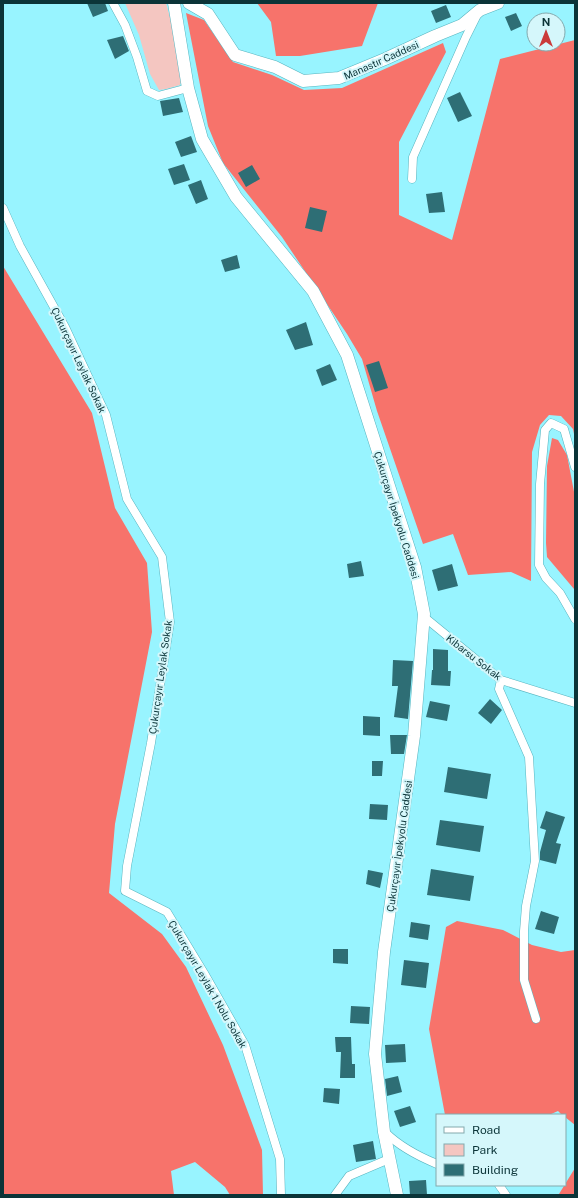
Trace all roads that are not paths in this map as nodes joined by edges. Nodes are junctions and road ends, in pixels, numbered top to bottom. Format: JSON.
{"nodes":[{"id":1,"x":112,"y":3,"type":"edge"},
{"id":2,"x":174,"y":3,"type":"edge"},
{"id":3,"x":189,"y":3,"type":"edge"},
{"id":4,"x":498,"y":3,"type":"edge"},
{"id":5,"x":480,"y":10,"type":"junction"},
{"id":6,"x":188,"y":88,"type":"junction"},
{"id":7,"x":412,"y":179,"type":"dead end"},
{"id":8,"x":3,"y":208,"type":"edge"},
{"id":9,"x":575,"y":467,"type":"edge"},
{"id":10,"x":423,"y":616,"type":"junction"},
{"id":11,"x":575,"y":619,"type":"edge"},
{"id":12,"x":501,"y":680,"type":"junction"},
{"id":13,"x":575,"y":703,"type":"edge"},
{"id":14,"x":125,"y":891,"type":"joint"},
{"id":15,"x":536,"y":1019,"type":"dead end"},
{"id":16,"x":384,"y":1132,"type":"junction"},
{"id":17,"x":389,"y":1159,"type":"junction"},
{"id":18,"x":436,"y":1164,"type":"edge"},
{"id":19,"x":500,"y":1186,"type":"edge"},
{"id":20,"x":281,"y":1195,"type":"edge"},
{"id":21,"x":335,"y":1195,"type":"edge"},
{"id":22,"x":397,"y":1195,"type":"edge"},
{"id":23,"x":506,"y":1195,"type":"edge"}],
"edges":[{"from":1,"to":6,"type":"street"},
{"from":2,"to":6,"type":"street","name":"Çukurçayır İpekyolu Caddesi"},
{"from":3,"to":5,"type":"street","name":"Manastır Caddesi"},
{"from":4,"to":5,"type":"street","name":"Manastır Caddesi"},
{"from":5,"to":7,"type":"street"},
{"from":6,"to":10,"type":"street","name":"Çukurçayır İpekyolu Caddesi"},
{"from":8,"to":14,"type":"street","name":"Çukurçayır Leylak Sokak"},
{"from":9,"to":11,"type":"street"},
{"from":10,"to":12,"type":"street","name":"Kibarsu Sokak"},
{"from":10,"to":16,"type":"street","name":"Çukurçayır İpekyolu Caddesi"},
{"from":12,"to":13,"type":"street","name":"Kibarsu Sokak"},
{"from":12,"to":15,"type":"street"},
{"from":14,"to":20,"type":"street","name":"Çukurçayır Leylak 1 Nolu Sokak"},
{"from":16,"to":17,"type":"street","name":"Çukurçayır İpekyolu Caddesi"},
{"from":16,"to":18,"type":"street"},
{"from":17,"to":21,"type":"street"},
{"from":17,"to":22,"type":"street","name":"Çukurçayır İpekyolu Caddesi"},
{"from":19,"to":23,"type":"street"}]}
